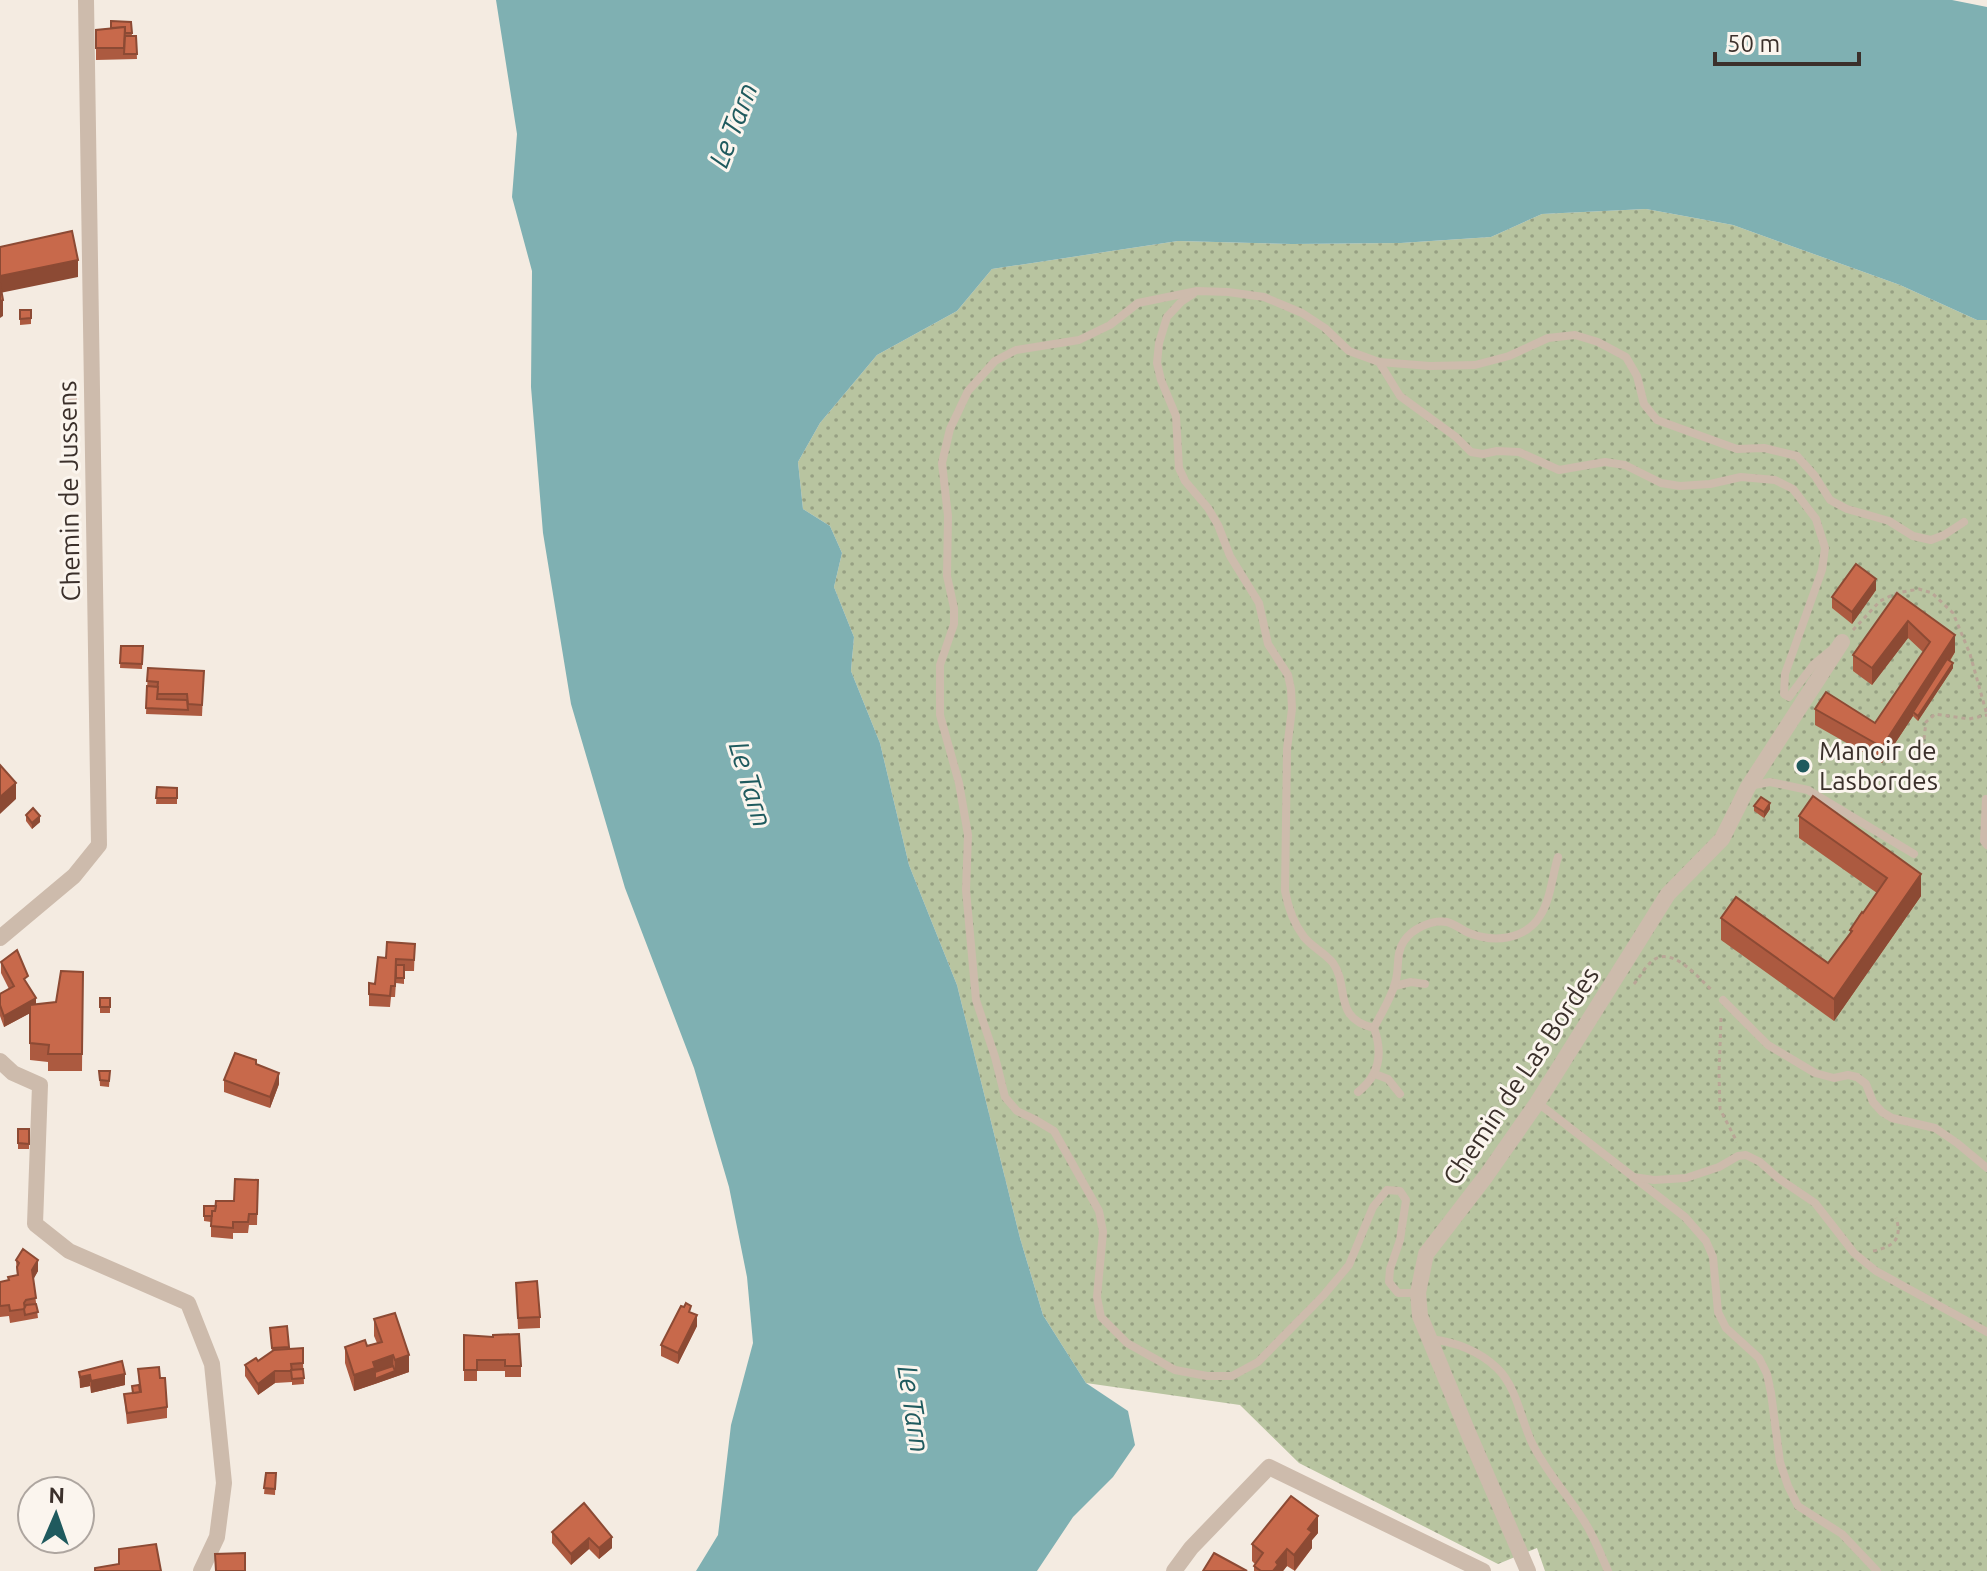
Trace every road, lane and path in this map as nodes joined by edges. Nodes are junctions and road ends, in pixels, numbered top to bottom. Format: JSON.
{"nodes":[{"id":1,"x":86,"y":0,"type":"edge"},
{"id":2,"x":1197,"y":291,"type":"junction"},
{"id":3,"x":1379,"y":362,"type":"junction"},
{"id":4,"x":1964,"y":522,"type":"dead end"},
{"id":5,"x":1842,"y":642,"type":"junction"},
{"id":6,"x":1987,"y":715,"type":"edge"},
{"id":7,"x":1922,"y":755,"type":"dead end"},
{"id":8,"x":1748,"y":787,"type":"junction"},
{"id":9,"x":1986,"y":799,"type":"edge"},
{"id":10,"x":1987,"y":845,"type":"edge"},
{"id":11,"x":1914,"y":854,"type":"dead end"},
{"id":12,"x":1558,"y":857,"type":"dead end"},
{"id":13,"x":0,"y":938,"type":"edge"},
{"id":14,"x":1425,"y":984,"type":"dead end"},
{"id":15,"x":1395,"y":986,"type":"junction"},
{"id":16,"x":1629,"y":988,"type":"dead end"},
{"id":17,"x":1723,"y":1000,"type":"junction"},
{"id":18,"x":1374,"y":1028,"type":"junction"},
{"id":19,"x":0,"y":1061,"type":"edge"},
{"id":20,"x":1375,"y":1074,"type":"junction"},
{"id":21,"x":1358,"y":1092,"type":"dead end"},
{"id":22,"x":1400,"y":1094,"type":"dead end"},
{"id":23,"x":1537,"y":1103,"type":"junction"},
{"id":24,"x":1746,"y":1155,"type":"junction"},
{"id":25,"x":1987,"y":1168,"type":"edge"},
{"id":26,"x":1632,"y":1177,"type":"junction"},
{"id":27,"x":1896,"y":1218,"type":"dead end"},
{"id":28,"x":1854,"y":1253,"type":"junction"},
{"id":29,"x":1418,"y":1293,"type":"junction"},
{"id":30,"x":1987,"y":1332,"type":"edge"},
{"id":31,"x":1430,"y":1339,"type":"junction"},
{"id":32,"x":201,"y":1571,"type":"edge"},
{"id":33,"x":1174,"y":1571,"type":"edge"},
{"id":34,"x":1483,"y":1571,"type":"edge"},
{"id":35,"x":1528,"y":1571,"type":"edge"},
{"id":36,"x":1608,"y":1571,"type":"edge"},
{"id":37,"x":1877,"y":1571,"type":"edge"}],
"edges":[{"from":1,"to":13,"type":"street","name":"Chemin de Jussens"},
{"from":2,"to":3,"type":"lane"},
{"from":2,"to":18,"type":"lane"},
{"from":2,"to":29,"type":"lane"},
{"from":3,"to":4,"type":"lane"},
{"from":3,"to":5,"type":"lane"},
{"from":5,"to":6,"type":"path"},
{"from":5,"to":8,"type":"street","name":"Chemin de Las Bordes"},
{"from":6,"to":7,"type":"path"},
{"from":8,"to":11,"type":"lane"},
{"from":8,"to":23,"type":"street","name":"Chemin de Las Bordes"},
{"from":9,"to":10,"type":"lane"},
{"from":12,"to":15,"type":"lane"},
{"from":14,"to":15,"type":"lane"},
{"from":15,"to":18,"type":"lane"},
{"from":16,"to":17,"type":"path"},
{"from":17,"to":24,"type":"path"},
{"from":17,"to":25,"type":"lane"},
{"from":18,"to":20,"type":"lane"},
{"from":19,"to":32,"type":"street"},
{"from":20,"to":21,"type":"lane"},
{"from":20,"to":22,"type":"lane"},
{"from":23,"to":26,"type":"lane"},
{"from":23,"to":29,"type":"street","name":"Chemin de Las Bordes"},
{"from":24,"to":26,"type":"lane"},
{"from":24,"to":28,"type":"lane"},
{"from":26,"to":37,"type":"lane"},
{"from":27,"to":28,"type":"path"},
{"from":28,"to":30,"type":"lane"},
{"from":29,"to":31,"type":"street","name":"Chemin de Las Bordes"},
{"from":31,"to":35,"type":"street","name":"Chemin de Las Bordes"},
{"from":31,"to":36,"type":"lane"},
{"from":33,"to":34,"type":"street"}]}
